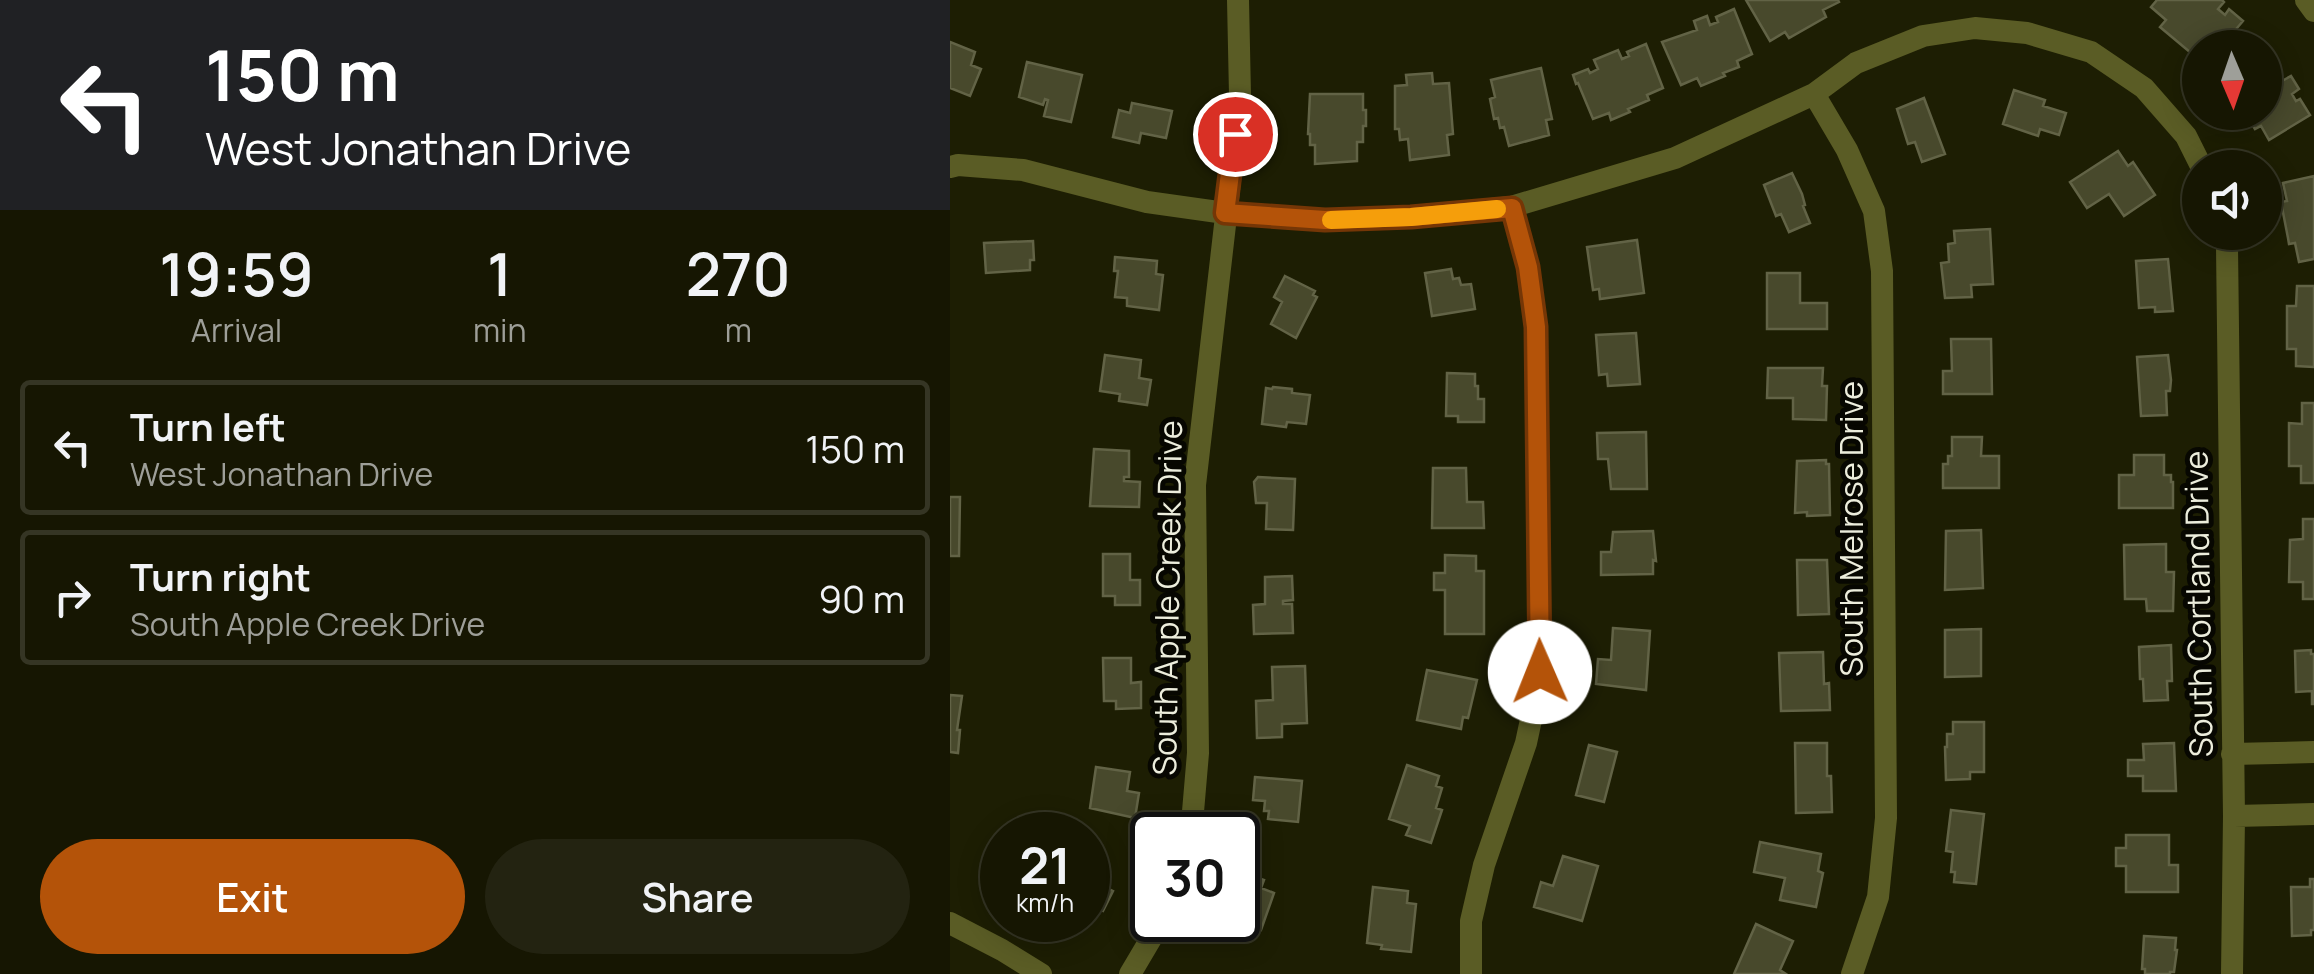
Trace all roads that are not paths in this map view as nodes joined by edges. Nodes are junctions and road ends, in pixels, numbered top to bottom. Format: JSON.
{"nodes":[{"id":1,"x":2306,"y":0,"type":"edge"},
{"id":2,"x":1238,"y":1,"type":"edge"},
{"id":3,"x":2314,"y":11,"type":"edge"},
{"id":4,"x":1814,"y":94,"type":"junction"},
{"id":5,"x":2193,"y":150,"type":"edge"},
{"id":6,"x":950,"y":167,"type":"edge"},
{"id":7,"x":1512,"y":208,"type":"junction"},
{"id":8,"x":1225,"y":213,"type":"junction"},
{"id":9,"x":2227,"y":250,"type":"edge"},
{"id":10,"x":2314,"y":752,"type":"edge"},
{"id":11,"x":2232,"y":754,"type":"junction"},
{"id":12,"x":1193,"y":812,"type":"edge"},
{"id":13,"x":2314,"y":814,"type":"edge"},
{"id":14,"x":2234,"y":816,"type":"junction"},
{"id":15,"x":950,"y":923,"type":"edge"},
{"id":16,"x":1149,"y":942,"type":"edge"},
{"id":17,"x":1041,"y":974,"type":"edge"},
{"id":18,"x":1130,"y":974,"type":"edge"},
{"id":19,"x":1472,"y":974,"type":"edge"},
{"id":20,"x":1852,"y":974,"type":"edge"},
{"id":21,"x":2232,"y":974,"type":"edge"}],
"edges":[{"from":1,"to":3,"type":"street"},
{"from":2,"to":8,"type":"street","name":"South Apple Creek Drive"},
{"from":4,"to":5,"type":"street"},
{"from":4,"to":7,"type":"street"},
{"from":4,"to":20,"type":"street","name":"South Melrose Drive"},
{"from":6,"to":8,"type":"street"},
{"from":7,"to":8,"type":"street"},
{"from":7,"to":19,"type":"street"},
{"from":8,"to":12,"type":"street","name":"South Apple Creek Drive"},
{"from":9,"to":11,"type":"street","name":"South Cortland Drive"},
{"from":10,"to":11,"type":"street"},
{"from":11,"to":14,"type":"street","name":"South Cortland Drive"},
{"from":13,"to":14,"type":"street"},
{"from":14,"to":21,"type":"street","name":"South Cortland Drive"},
{"from":15,"to":17,"type":"street"},
{"from":16,"to":18,"type":"street"}]}
